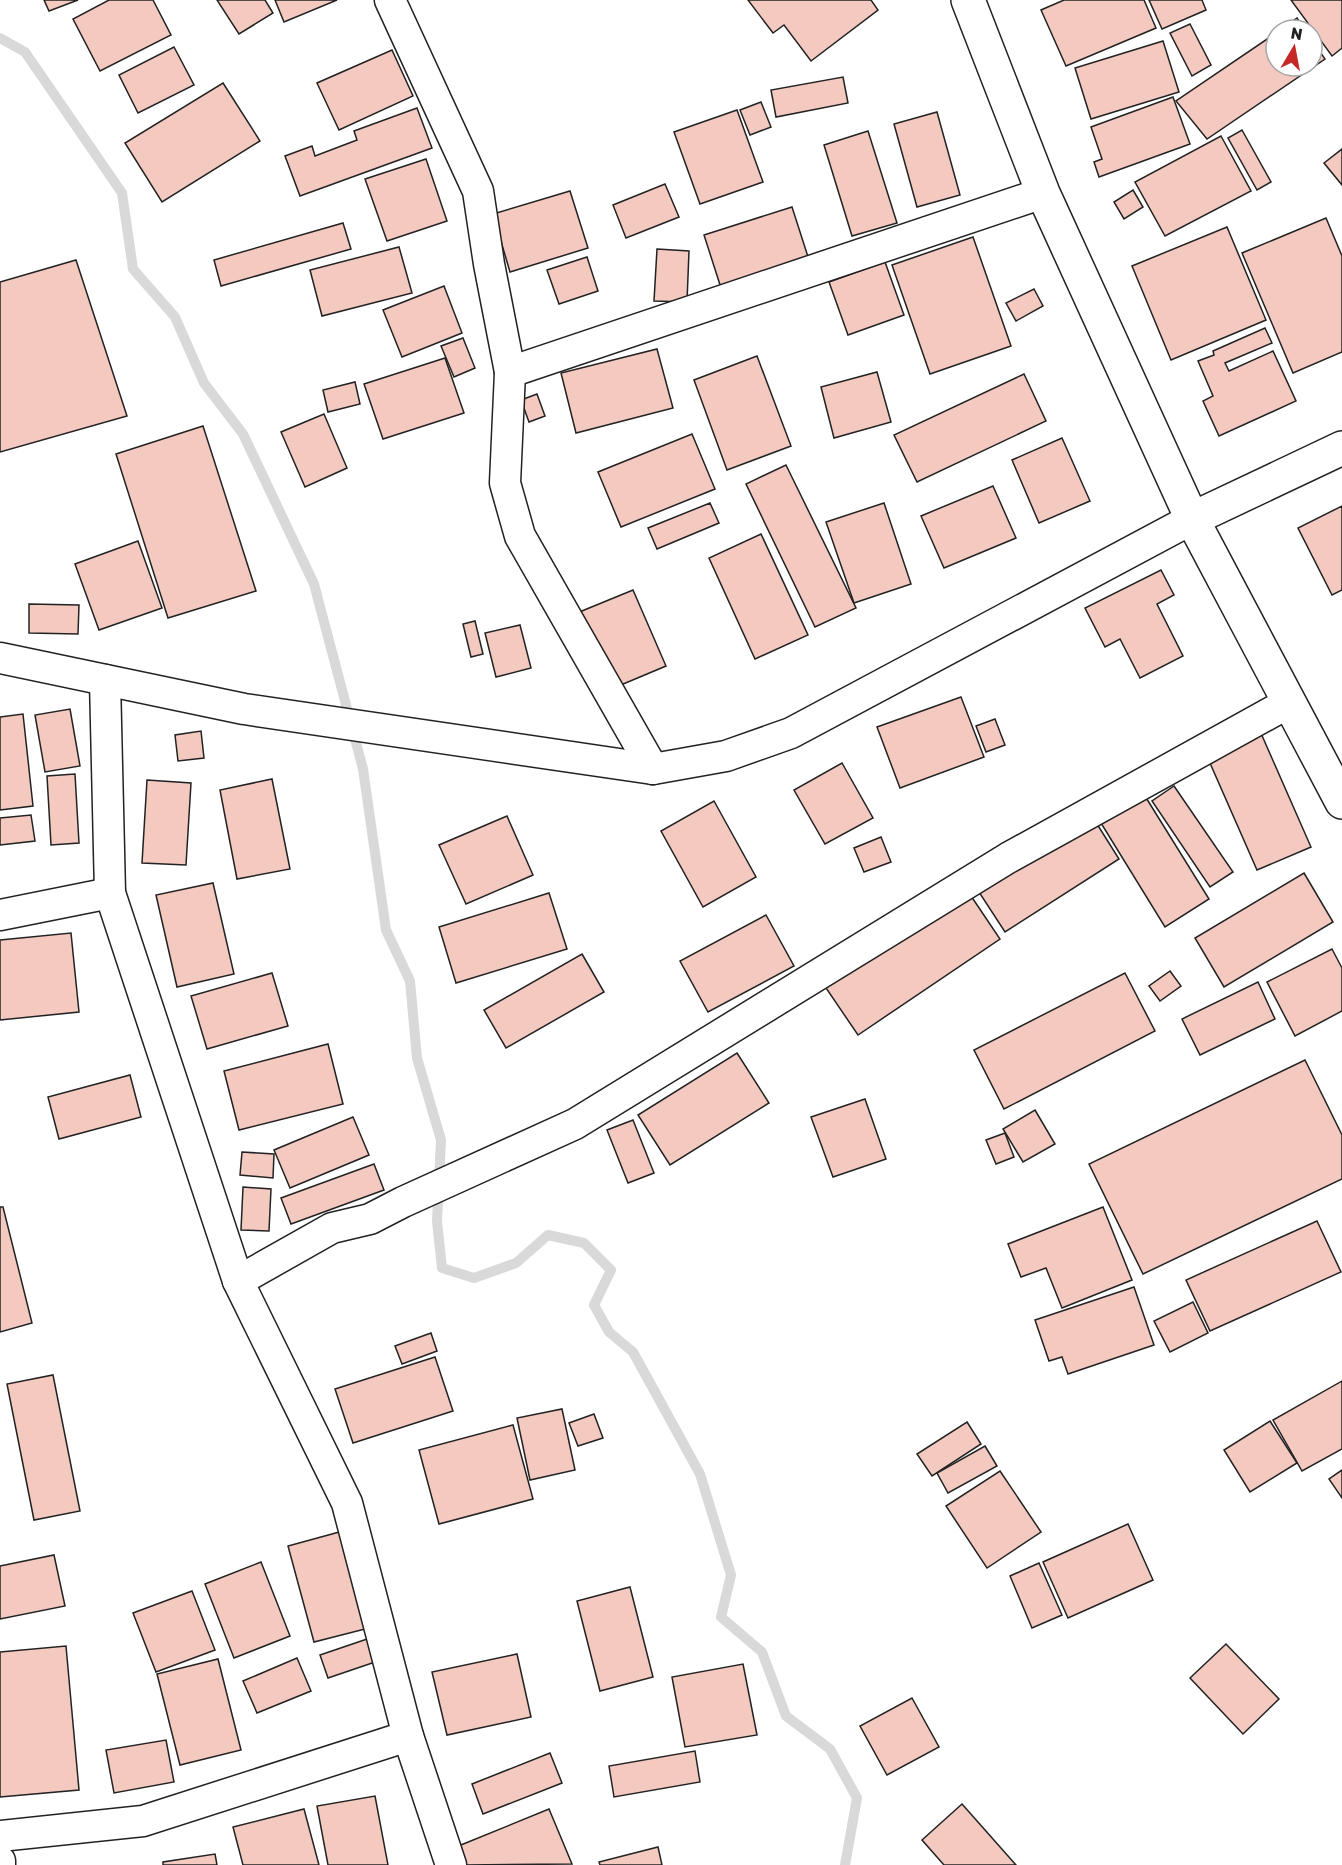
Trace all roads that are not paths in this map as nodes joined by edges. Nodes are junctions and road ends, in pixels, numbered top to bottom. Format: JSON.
{"nodes":[{"id":1,"x":390,"y":0,"type":"edge"},
{"id":2,"x":968,"y":0,"type":"edge"},
{"id":3,"x":1043,"y":193,"type":"junction"},
{"id":4,"x":510,"y":372,"type":"junction"},
{"id":5,"x":1342,"y":448,"type":"edge"},
{"id":6,"x":1192,"y":519,"type":"junction"},
{"id":7,"x":0,"y":658,"type":"edge"},
{"id":8,"x":105,"y":680,"type":"junction"},
{"id":9,"x":1290,"y":702,"type":"junction"},
{"id":10,"x":653,"y":769,"type":"junction"},
{"id":11,"x":1342,"y":802,"type":"edge"},
{"id":12,"x":110,"y":893,"type":"junction"},
{"id":13,"x":0,"y":915,"type":"edge"},
{"id":14,"x":238,"y":1281,"type":"junction"},
{"id":15,"x":408,"y":1736,"type":"junction"},
{"id":16,"x":0,"y":1836,"type":"edge"},
{"id":17,"x":451,"y":1865,"type":"edge"}],
"edges":[{"from":1,"to":4,"type":"street"},
{"from":2,"to":3,"type":"main road"},
{"from":3,"to":4,"type":"street"},
{"from":3,"to":6,"type":"main road"},
{"from":4,"to":10,"type":"street"},
{"from":5,"to":6,"type":"main road"},
{"from":6,"to":9,"type":"main road"},
{"from":6,"to":10,"type":"street"},
{"from":7,"to":8,"type":"street"},
{"from":8,"to":10,"type":"street"},
{"from":8,"to":12,"type":"street"},
{"from":9,"to":11,"type":"main road"},
{"from":9,"to":14,"type":"street"},
{"from":12,"to":13,"type":"street"},
{"from":12,"to":14,"type":"street"},
{"from":14,"to":15,"type":"street"},
{"from":15,"to":16,"type":"street"},
{"from":15,"to":17,"type":"street"}]}
